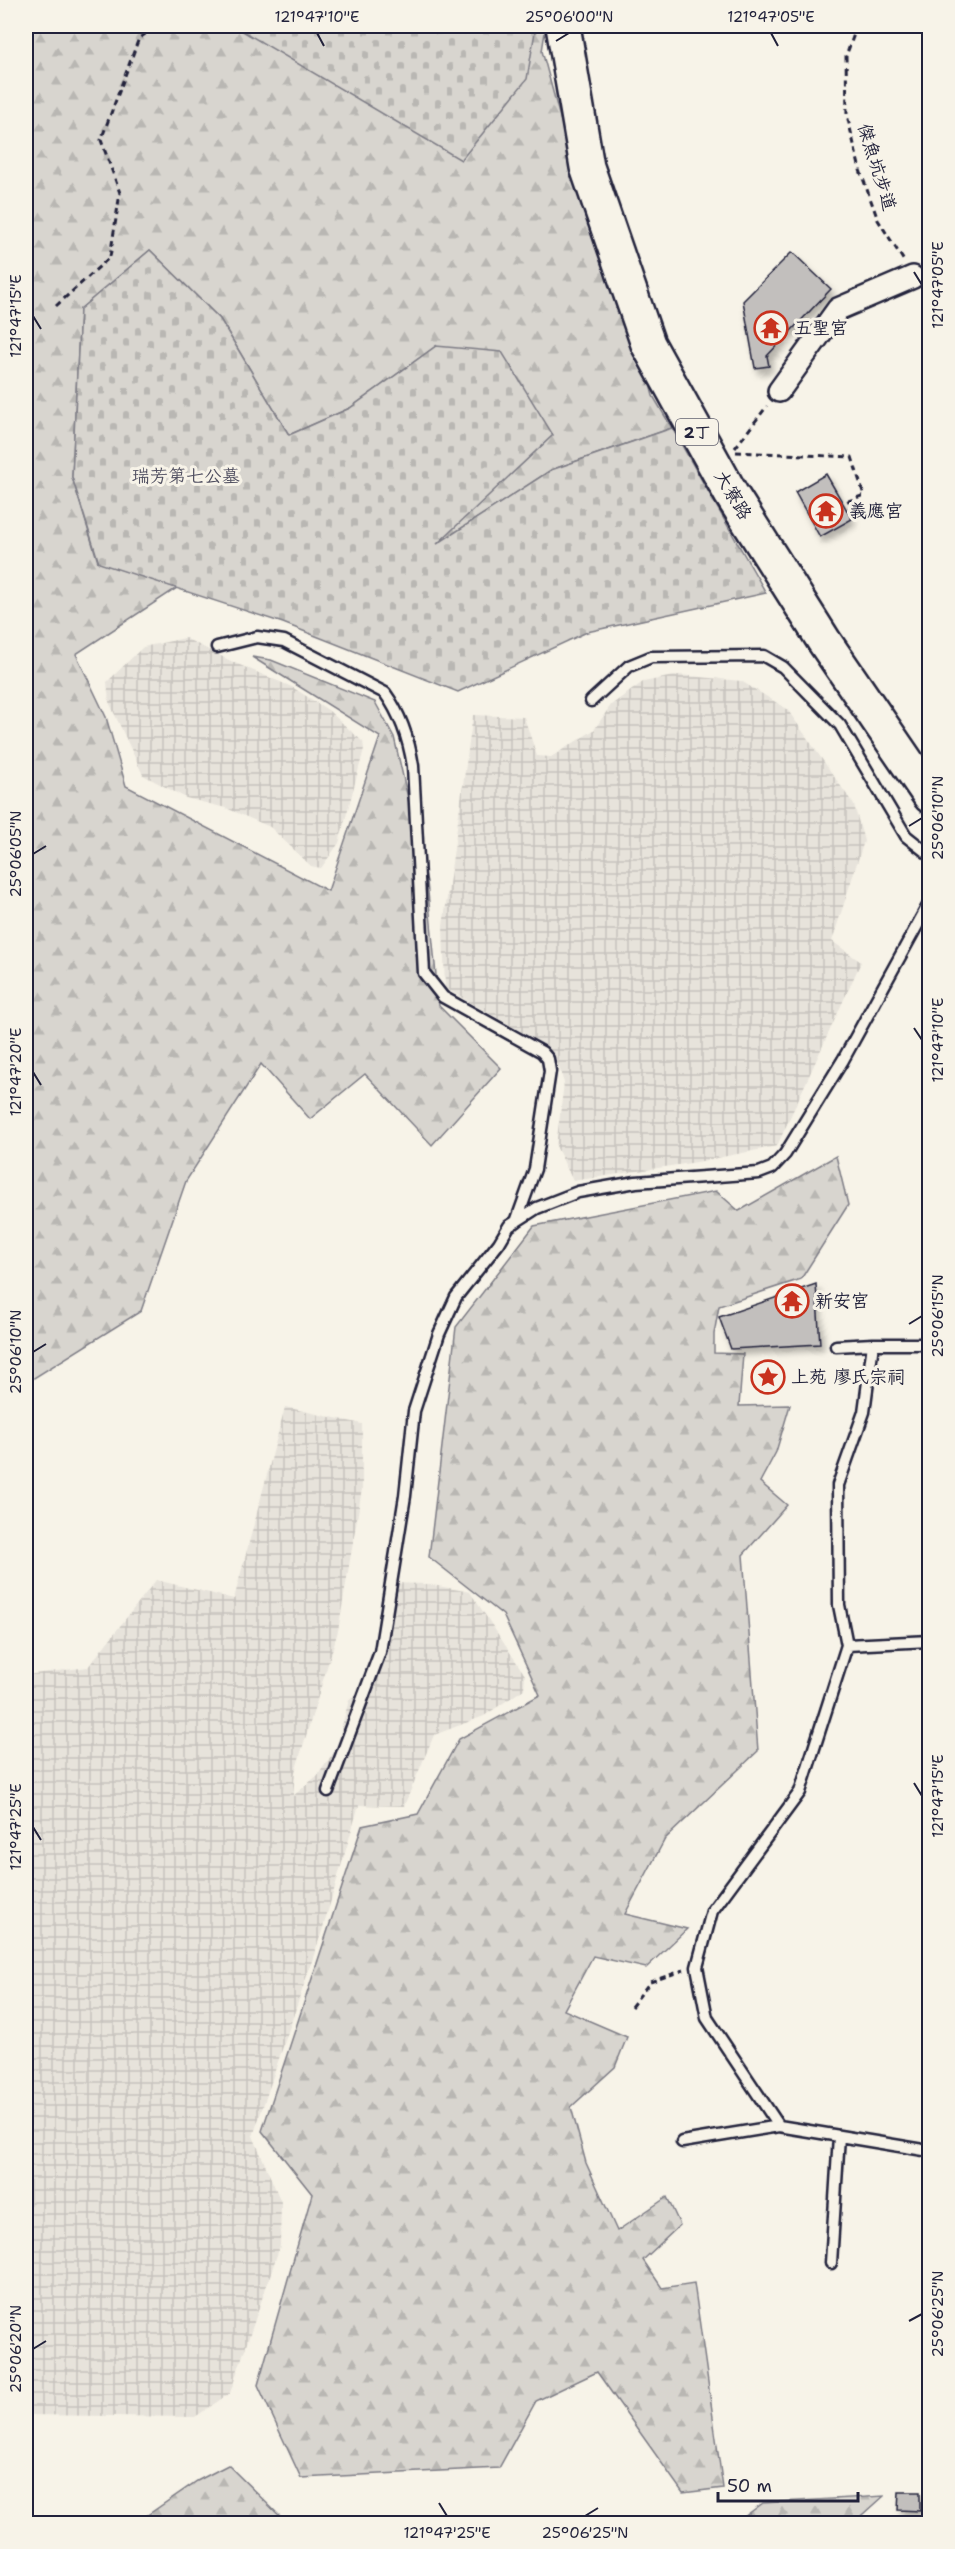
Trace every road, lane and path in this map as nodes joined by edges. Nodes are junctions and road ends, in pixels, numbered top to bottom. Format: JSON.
{"nodes":[{"id":1,"x":158,"y":26,"type":"edge"},
{"id":2,"x":563,"y":26,"type":"edge"},
{"id":3,"x":579,"y":26,"type":"edge"},
{"id":4,"x":857,"y":26,"type":"edge"},
{"id":5,"x":913,"y":277,"type":"junction"},
{"id":6,"x":930,"y":304,"type":"edge"},
{"id":7,"x":56,"y":306,"type":"dead end"},
{"id":8,"x":779,"y":391,"type":"joint"},
{"id":9,"x":843,"y":503,"type":"dead end"},
{"id":10,"x":217,"y":647,"type":"dead end"},
{"id":11,"x":591,"y":701,"type":"dead end"},
{"id":12,"x":930,"y":761,"type":"edge"},
{"id":13,"x":930,"y":796,"type":"edge"},
{"id":14,"x":930,"y":855,"type":"edge"},
{"id":15,"x":930,"y":902,"type":"edge"},
{"id":16,"x":516,"y":1222,"type":"junction"},
{"id":17,"x":873,"y":1344,"type":"junction"},
{"id":18,"x":930,"y":1344,"type":"edge"},
{"id":19,"x":836,"y":1346,"type":"dead end"},
{"id":20,"x":930,"y":1641,"type":"edge"},
{"id":21,"x":847,"y":1645,"type":"junction"},
{"id":22,"x":328,"y":1791,"type":"dead end"},
{"id":23,"x":698,"y":1967,"type":"junction"},
{"id":24,"x":631,"y":2007,"type":"dead end"},
{"id":25,"x":779,"y":2126,"type":"junction"},
{"id":26,"x":839,"y":2136,"type":"junction"},
{"id":27,"x":682,"y":2142,"type":"dead end"},
{"id":28,"x":930,"y":2151,"type":"edge"},
{"id":29,"x":831,"y":2263,"type":"dead end"}],
"edges":[{"from":1,"to":7,"type":"path"},
{"from":2,"to":13,"type":"main road","name":"大寮路","number":"2丁"},
{"from":3,"to":12,"type":"main road","name":"大寮路","number":"2丁"},
{"from":4,"to":5,"type":"path","name":"傑魚坑步道"},
{"from":5,"to":6,"type":"path","name":"傑魚坑步道"},
{"from":5,"to":8,"type":"street"},
{"from":8,"to":9,"type":"path"},
{"from":10,"to":16,"type":"lane"},
{"from":11,"to":14,"type":"lane"},
{"from":15,"to":16,"type":"lane"},
{"from":16,"to":22,"type":"lane"},
{"from":17,"to":18,"type":"lane"},
{"from":17,"to":19,"type":"lane"},
{"from":17,"to":21,"type":"lane"},
{"from":20,"to":21,"type":"lane"},
{"from":21,"to":23,"type":"lane"},
{"from":23,"to":24,"type":"path"},
{"from":23,"to":25,"type":"lane"},
{"from":25,"to":26,"type":"lane"},
{"from":25,"to":27,"type":"lane"},
{"from":26,"to":28,"type":"lane"},
{"from":26,"to":29,"type":"lane"}]}
